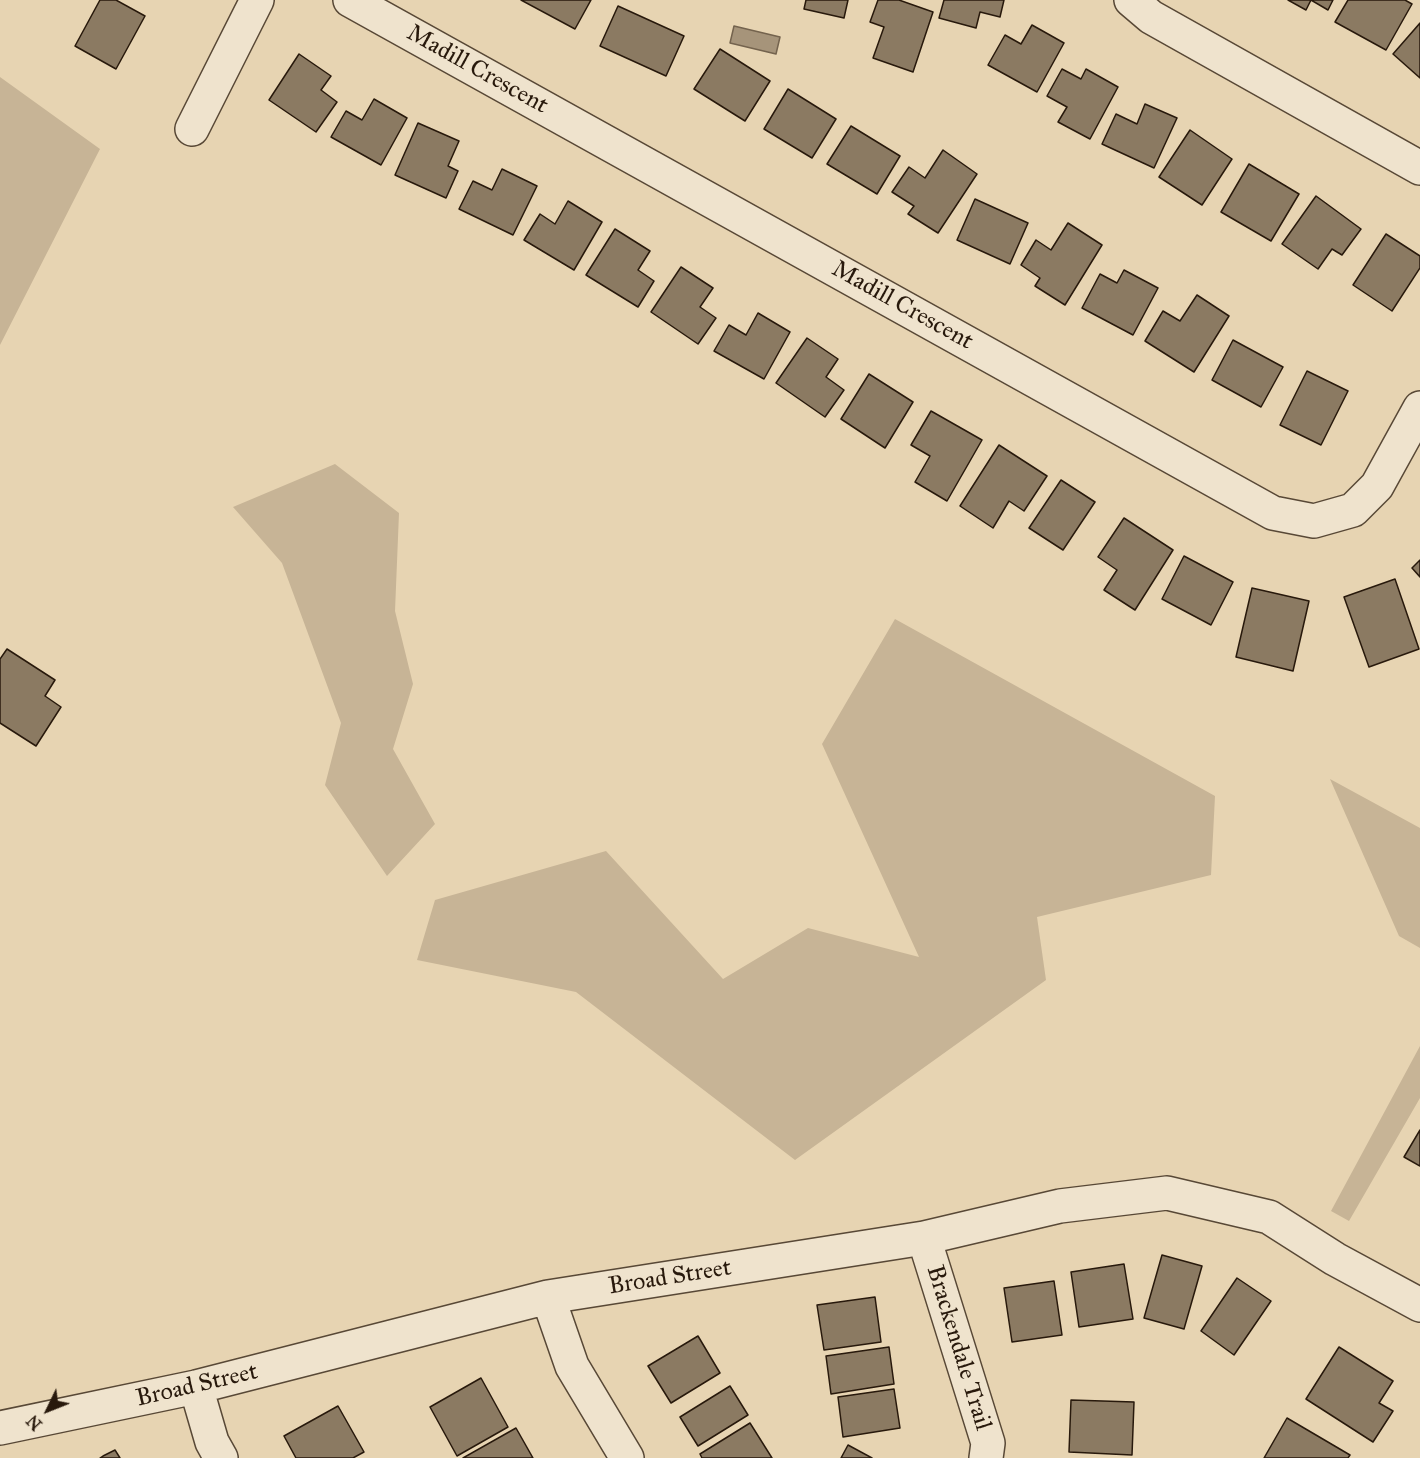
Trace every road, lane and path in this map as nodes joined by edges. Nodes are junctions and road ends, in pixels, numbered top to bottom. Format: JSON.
{"nodes":[{"id":1,"x":257,"y":0,"type":"edge"},
{"id":2,"x":350,"y":0,"type":"edge"},
{"id":3,"x":1131,"y":0,"type":"edge"},
{"id":4,"x":192,"y":129,"type":"dead end"},
{"id":5,"x":1420,"y":168,"type":"edge"},
{"id":6,"x":1420,"y":408,"type":"edge"},
{"id":7,"x":924,"y":1238,"type":"junction"},
{"id":8,"x":548,"y":1297,"type":"junction"},
{"id":9,"x":1420,"y":1305,"type":"edge"},
{"id":10,"x":196,"y":1387,"type":"junction"},
{"id":11,"x":0,"y":1428,"type":"edge"},
{"id":12,"x":221,"y":1458,"type":"edge"},
{"id":13,"x":627,"y":1458,"type":"edge"},
{"id":14,"x":986,"y":1458,"type":"edge"}],
"edges":[{"from":1,"to":4,"type":"street"},
{"from":2,"to":6,"type":"street","name":"Madill Crescent"},
{"from":3,"to":5,"type":"street"},
{"from":7,"to":8,"type":"street","name":"Broad Street"},
{"from":7,"to":9,"type":"street","name":"Broad Street"},
{"from":7,"to":14,"type":"street","name":"Brackendale Trail"},
{"from":8,"to":10,"type":"street","name":"Broad Street"},
{"from":8,"to":13,"type":"street"},
{"from":10,"to":11,"type":"street","name":"Broad Street"},
{"from":10,"to":12,"type":"street"}]}
